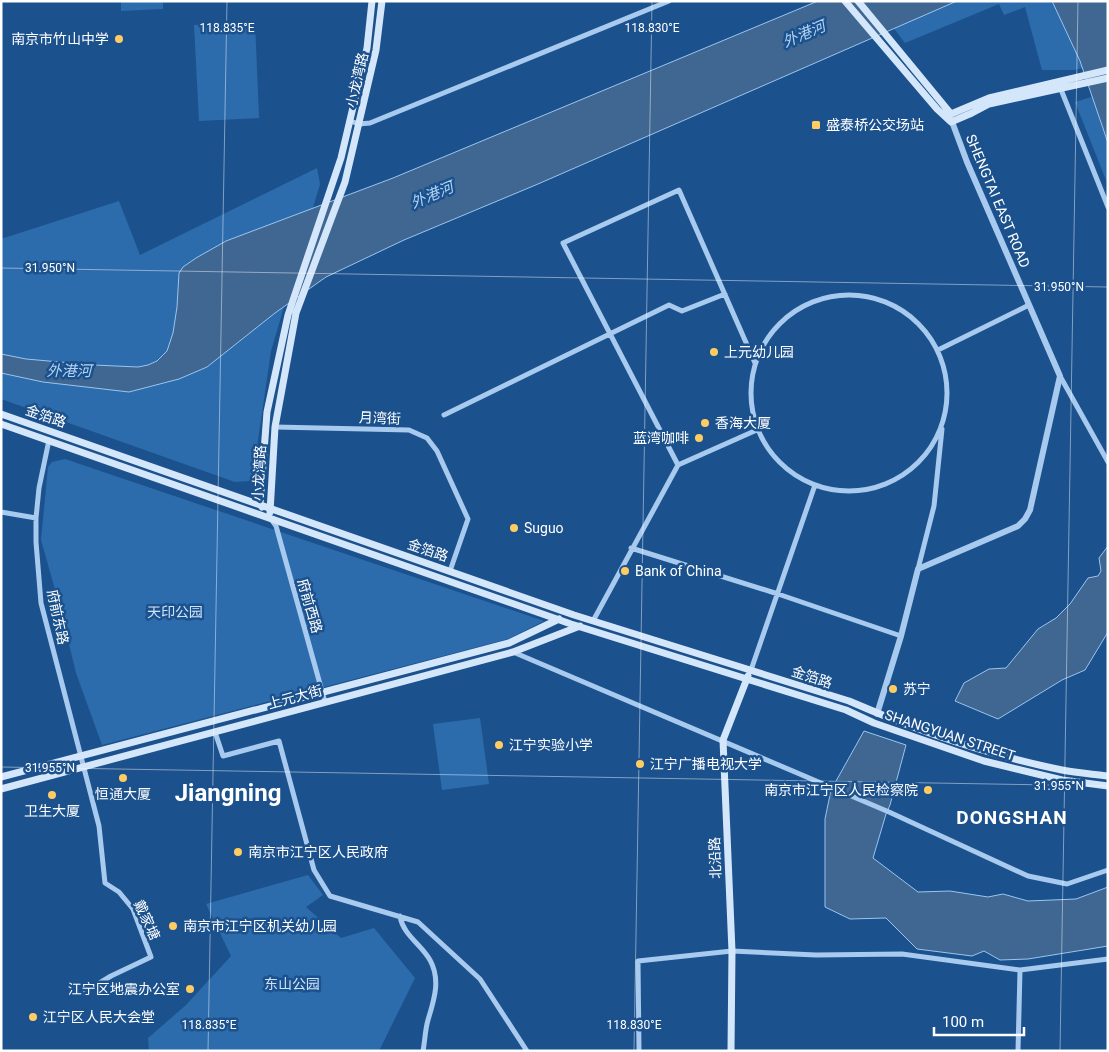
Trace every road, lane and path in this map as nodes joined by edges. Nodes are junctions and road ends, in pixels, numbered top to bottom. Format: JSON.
{"nodes":[{"id":1,"x":372,"y":1,"type":"edge"},
{"id":2,"x":382,"y":1,"type":"edge"},
{"id":3,"x":669,"y":1,"type":"edge"},
{"id":4,"x":845,"y":1,"type":"edge"},
{"id":5,"x":858,"y":1,"type":"edge"},
{"id":6,"x":1108,"y":70,"type":"edge"},
{"id":7,"x":1108,"y":78,"type":"edge"},
{"id":8,"x":1064,"y":84,"type":"junction"},
{"id":9,"x":951,"y":114,"type":"junction"},
{"id":10,"x":350,"y":121,"type":"junction"},
{"id":11,"x":951,"y":122,"type":"junction"},
{"id":12,"x":359,"y":124,"type":"junction"},
{"id":13,"x":1108,"y":207,"type":"edge"},
{"id":14,"x":725,"y":294,"type":"junction"},
{"id":15,"x":1029,"y":305,"type":"junction"},
{"id":16,"x":610,"y":334,"type":"junction"},
{"id":17,"x":938,"y":350,"type":"junction"},
{"id":18,"x":755,"y":363,"type":"junction"},
{"id":19,"x":1060,"y":376,"type":"junction"},
{"id":20,"x":1,"y":414,"type":"edge"},
{"id":21,"x":444,"y":415,"type":"dead end"},
{"id":22,"x":1,"y":424,"type":"edge"},
{"id":23,"x":275,"y":427,"type":"junction"},
{"id":24,"x":942,"y":427,"type":"junction"},
{"id":25,"x":759,"y":429,"type":"junction"},
{"id":26,"x":48,"y":440,"type":"junction"},
{"id":27,"x":1108,"y":462,"type":"edge"},
{"id":28,"x":678,"y":465,"type":"junction"},
{"id":29,"x":815,"y":485,"type":"junction"},
{"id":30,"x":260,"y":504,"type":"junction"},
{"id":31,"x":270,"y":508,"type":"junction"},
{"id":32,"x":1,"y":512,"type":"edge"},
{"id":33,"x":270,"y":517,"type":"junction"},
{"id":34,"x":36,"y":518,"type":"junction"},
{"id":35,"x":631,"y":548,"type":"junction"},
{"id":36,"x":918,"y":568,"type":"junction"},
{"id":37,"x":450,"y":571,"type":"junction"},
{"id":38,"x":778,"y":594,"type":"junction"},
{"id":39,"x":574,"y":615,"type":"junction"},
{"id":40,"x":558,"y":619,"type":"junction"},
{"id":41,"x":592,"y":621,"type":"junction"},
{"id":42,"x":579,"y":626,"type":"junction"},
{"id":43,"x":902,"y":636,"type":"junction"},
{"id":44,"x":513,"y":652,"type":"junction"},
{"id":45,"x":751,"y":670,"type":"junction"},
{"id":46,"x":747,"y":679,"type":"junction"},
{"id":47,"x":323,"y":692,"type":"junction"},
{"id":48,"x":849,"y":701,"type":"joint"},
{"id":49,"x":325,"y":702,"type":"junction"},
{"id":50,"x":846,"y":710,"type":"joint"},
{"id":51,"x":878,"y":714,"type":"junction"},
{"id":52,"x":215,"y":732,"type":"junction"},
{"id":53,"x":723,"y":740,"type":"junction"},
{"id":54,"x":80,"y":756,"type":"junction"},
{"id":55,"x":83,"y":766,"type":"junction"},
{"id":56,"x":1108,"y":776,"type":"edge"},
{"id":57,"x":1,"y":777,"type":"edge"},
{"id":58,"x":1108,"y":786,"type":"edge"},
{"id":59,"x":1,"y":789,"type":"edge"},
{"id":60,"x":1108,"y":870,"type":"edge"},
{"id":61,"x":400,"y":916,"type":"junction"},
{"id":62,"x":732,"y":951,"type":"junction"},
{"id":63,"x":1108,"y":959,"type":"edge"},
{"id":64,"x":1020,"y":970,"type":"junction"},
{"id":65,"x":83,"y":993,"type":"dead end"},
{"id":66,"x":423,"y":1051,"type":"edge"},
{"id":67,"x":527,"y":1051,"type":"edge"},
{"id":68,"x":639,"y":1051,"type":"edge"},
{"id":69,"x":732,"y":1051,"type":"edge"},
{"id":70,"x":1018,"y":1051,"type":"edge"}],
"edges":[{"from":1,"to":10,"type":"main road","name":"小龙湾路"},
{"from":2,"to":12,"type":"main road","name":"小龙湾路"},
{"from":3,"to":12,"type":"street"},
{"from":4,"to":11,"type":"main road","name":"SHENGTAI EAST ROAD"},
{"from":5,"to":9,"type":"main road"},
{"from":6,"to":8,"type":"main road","name":"SHENGTAI EAST ROAD"},
{"from":7,"to":8,"type":"main road","name":"SHENGTAI EAST ROAD"},
{"from":8,"to":9,"type":"main road","name":"SHENGTAI EAST ROAD"},
{"from":8,"to":11,"type":"main road","name":"SHENGTAI EAST ROAD"},
{"from":8,"to":13,"type":"street"},
{"from":9,"to":11,"type":"street","name":"SHENGTAI EAST ROAD"},
{"from":10,"to":12,"type":"street"},
{"from":10,"to":30,"type":"main road","name":"小龙湾路"},
{"from":11,"to":15,"type":"street","name":"SHENGTAI EAST ROAD"},
{"from":12,"to":23,"type":"main road","name":"小龙湾路"},
{"from":14,"to":16,"type":"street"},
{"from":14,"to":16,"type":"street"},
{"from":14,"to":18,"type":"street"},
{"from":15,"to":17,"type":"street"},
{"from":15,"to":19,"type":"street","name":"SHENGTAI EAST ROAD"},
{"from":16,"to":21,"type":"street"},
{"from":16,"to":28,"type":"street"},
{"from":17,"to":18,"type":"street"},
{"from":17,"to":24,"type":"street"},
{"from":18,"to":25,"type":"street"},
{"from":19,"to":27,"type":"street"},
{"from":19,"to":36,"type":"street"},
{"from":20,"to":30,"type":"main road","name":"金箔路"},
{"from":22,"to":26,"type":"main road","name":"金箔路"},
{"from":23,"to":31,"type":"main road","name":"小龙湾路"},
{"from":23,"to":37,"type":"street","name":"月湾街"},
{"from":24,"to":29,"type":"street"},
{"from":24,"to":36,"type":"street"},
{"from":25,"to":28,"type":"street"},
{"from":25,"to":29,"type":"street"},
{"from":26,"to":33,"type":"main road","name":"金箔路"},
{"from":26,"to":34,"type":"street","name":"府前东路"},
{"from":28,"to":35,"type":"street"},
{"from":29,"to":38,"type":"street"},
{"from":30,"to":31,"type":"main road","name":"金箔路"},
{"from":30,"to":33,"type":"main road","name":"小龙湾路"},
{"from":31,"to":33,"type":"main road","name":"小龙湾路"},
{"from":31,"to":37,"type":"main road","name":"金箔路"},
{"from":32,"to":34,"type":"street"},
{"from":33,"to":40,"type":"main road","name":"金箔路"},
{"from":33,"to":47,"type":"street","name":"府前西路"},
{"from":34,"to":54,"type":"street","name":"府前东路"},
{"from":35,"to":38,"type":"street"},
{"from":35,"to":41,"type":"street"},
{"from":36,"to":43,"type":"street"},
{"from":37,"to":39,"type":"main road","name":"金箔路"},
{"from":38,"to":43,"type":"street"},
{"from":38,"to":45,"type":"street"},
{"from":39,"to":40,"type":"main road","name":"上元大街"},
{"from":39,"to":41,"type":"main road","name":"金箔路"},
{"from":40,"to":42,"type":"main road","name":"金箔路"},
{"from":40,"to":47,"type":"main road","name":"上元大街"},
{"from":41,"to":42,"type":"main road","name":"上元大街"},
{"from":41,"to":45,"type":"main road","name":"金箔路"},
{"from":42,"to":44,"type":"main road","name":"上元大街"},
{"from":42,"to":46,"type":"main road","name":"金箔路"},
{"from":43,"to":51,"type":"street"},
{"from":44,"to":49,"type":"main road","name":"上元大街"},
{"from":44,"to":53,"type":"street"},
{"from":45,"to":46,"type":"main road","name":"北沿路"},
{"from":45,"to":48,"type":"main road","name":"金箔路"},
{"from":46,"to":50,"type":"main road","name":"金箔路"},
{"from":46,"to":53,"type":"main road","name":"北沿路"},
{"from":47,"to":49,"type":"street","name":"府前西路"},
{"from":47,"to":54,"type":"main road","name":"上元大街"},
{"from":48,"to":51,"type":"main road","name":"SHANGYUAN STREET"},
{"from":49,"to":52,"type":"main road","name":"上元大街"},
{"from":50,"to":58,"type":"main road","name":"SHANGYUAN STREET"},
{"from":51,"to":56,"type":"main road","name":"SHANGYUAN STREET"},
{"from":52,"to":55,"type":"main road","name":"上元大街"},
{"from":52,"to":61,"type":"street"},
{"from":53,"to":60,"type":"street"},
{"from":53,"to":62,"type":"main road","name":"北沿路"},
{"from":54,"to":55,"type":"street","name":"府前东路"},
{"from":54,"to":57,"type":"main road","name":"上元大街"},
{"from":55,"to":59,"type":"main road","name":"上元大街"},
{"from":55,"to":65,"type":"street","name":"戴家塘"},
{"from":61,"to":66,"type":"street"},
{"from":61,"to":67,"type":"street"},
{"from":62,"to":64,"type":"street"},
{"from":62,"to":68,"type":"street"},
{"from":62,"to":69,"type":"main road","name":"北沿路"},
{"from":63,"to":64,"type":"street"},
{"from":64,"to":70,"type":"street"}]}
